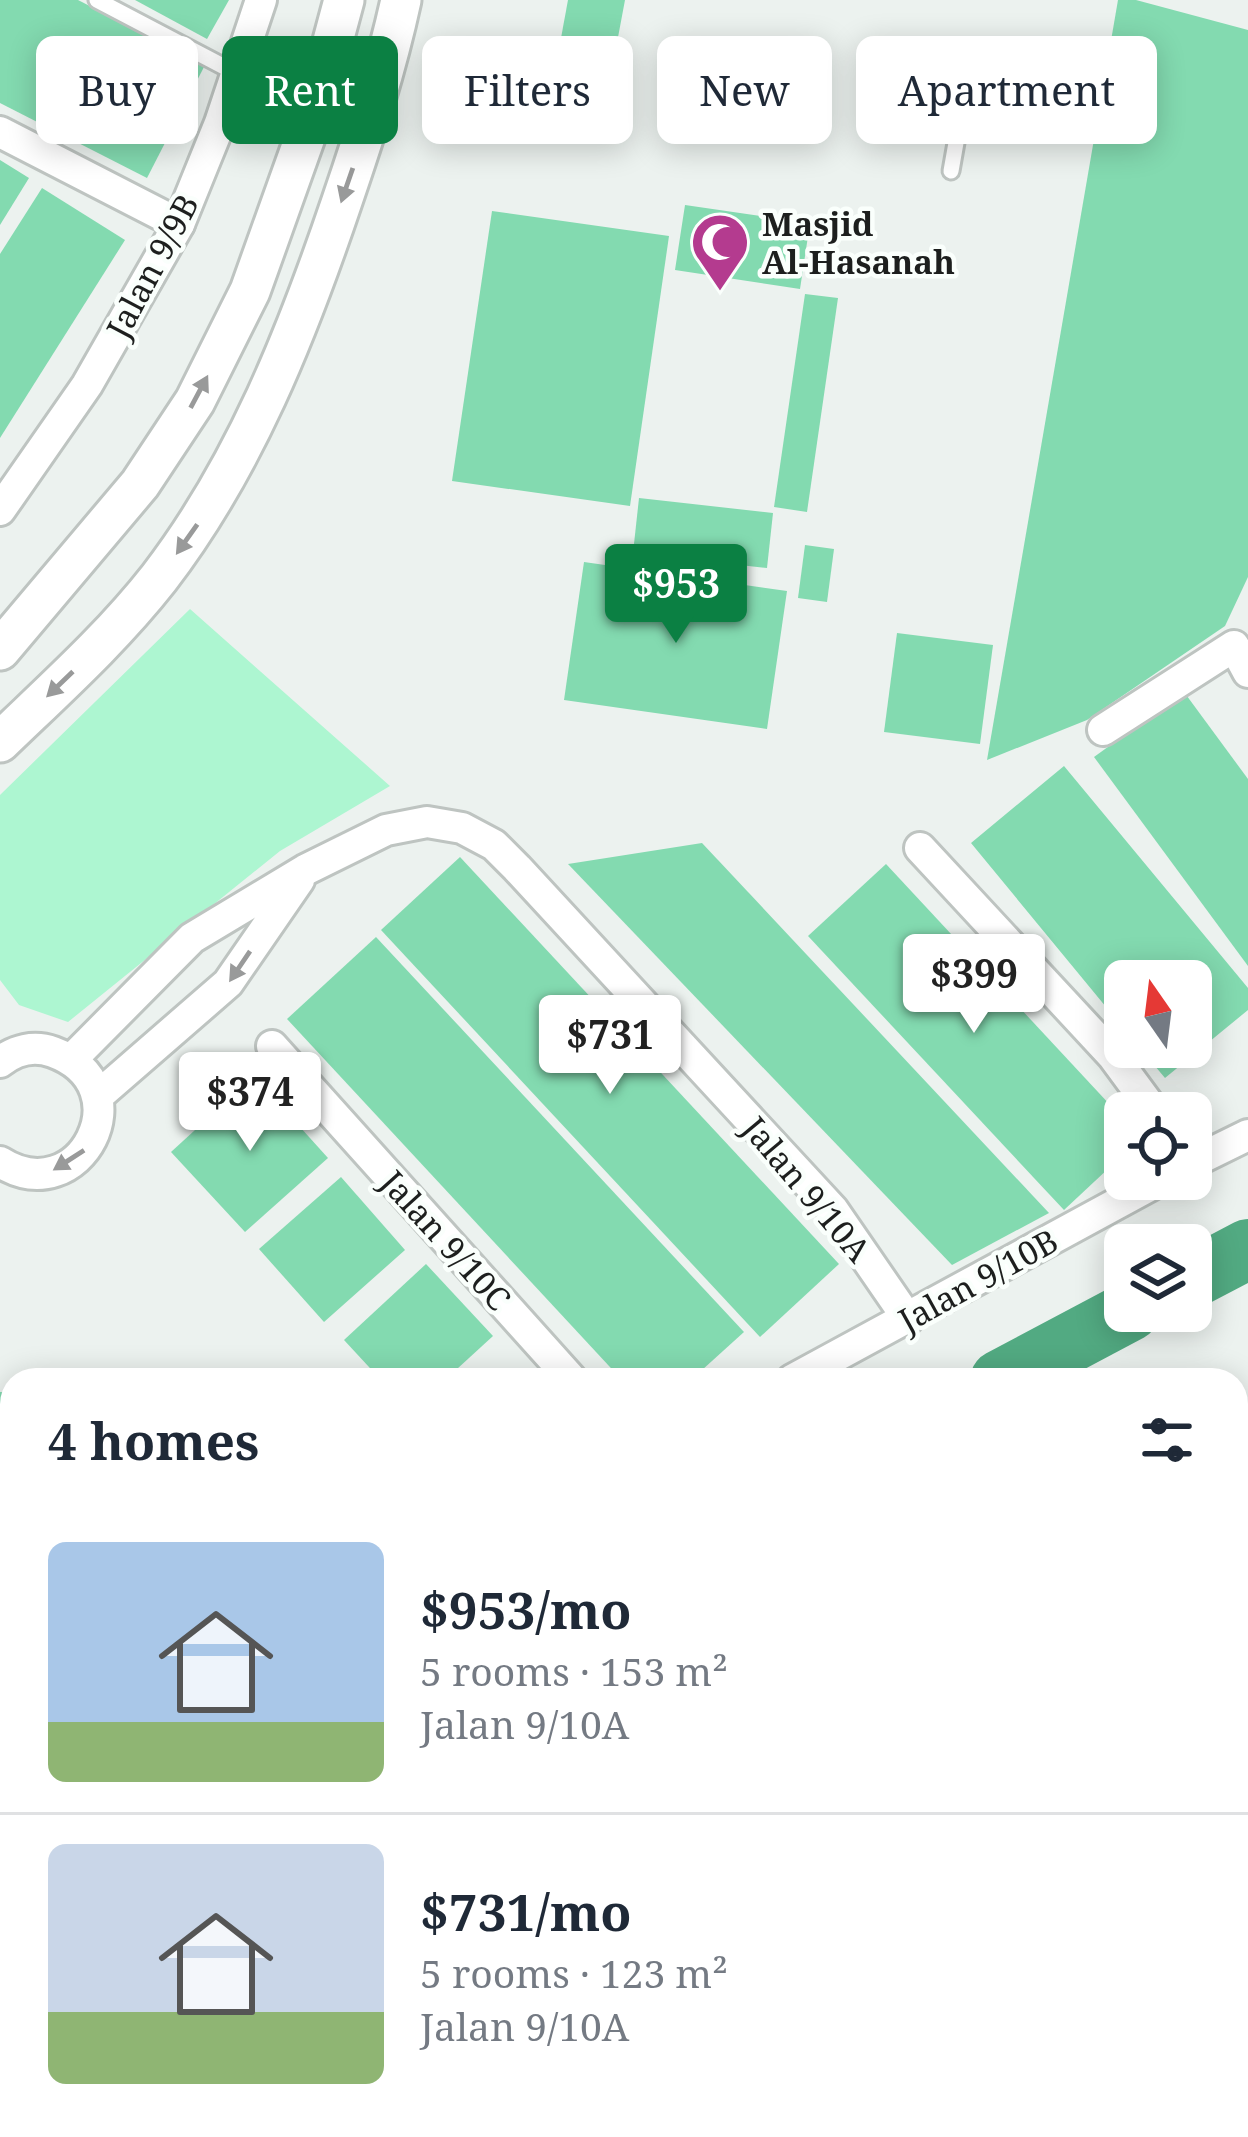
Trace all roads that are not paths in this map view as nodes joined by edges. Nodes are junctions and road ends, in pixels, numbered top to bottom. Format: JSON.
{"nodes":[{"id":1,"x":97,"y":0,"type":"edge"},
{"id":2,"x":262,"y":0,"type":"edge"},
{"id":3,"x":344,"y":0,"type":"edge"},
{"id":4,"x":401,"y":0,"type":"edge"},
{"id":5,"x":249,"y":36,"type":"edge"},
{"id":6,"x":335,"y":36,"type":"edge"},
{"id":7,"x":393,"y":36,"type":"edge"},
{"id":8,"x":222,"y":66,"type":"edge"},
{"id":9,"x":222,"y":117,"type":"edge"},
{"id":10,"x":0,"y":132,"type":"edge"},
{"id":11,"x":303,"y":144,"type":"edge"},
{"id":12,"x":361,"y":144,"type":"edge"},
{"id":13,"x":955,"y":144,"type":"edge"},
{"id":14,"x":951,"y":171,"type":"dead end"},
{"id":15,"x":179,"y":224,"type":"junction"},
{"id":16,"x":0,"y":510,"type":"edge"},
{"id":17,"x":1244,"y":646,"type":"edge"},
{"id":18,"x":0,"y":650,"type":"edge"},
{"id":19,"x":1103,"y":730,"type":"dead end"},
{"id":20,"x":0,"y":742,"type":"edge"},
{"id":21,"x":920,"y":848,"type":"dead end"},
{"id":22,"x":305,"y":870,"type":"junction"},
{"id":23,"x":272,"y":1046,"type":"dead end"},
{"id":24,"x":3,"y":1053,"type":"edge"},
{"id":25,"x":72,"y":1059,"type":"junction"},
{"id":26,"x":1140,"y":1092,"type":"edge"},
{"id":27,"x":98,"y":1096,"type":"junction"},
{"id":28,"x":1248,"y":1135,"type":"edge"},
{"id":29,"x":1212,"y":1153,"type":"edge"},
{"id":30,"x":0,"y":1162,"type":"edge"},
{"id":31,"x":1124,"y":1200,"type":"edge"},
{"id":32,"x":908,"y":1319,"type":"junction"},
{"id":33,"x":561,"y":1368,"type":"edge"},
{"id":34,"x":815,"y":1368,"type":"edge"}],
"edges":[{"from":1,"to":8,"type":"lane"},
{"from":2,"to":5,"type":"street","name":"Jalan 9/9B"},
{"from":3,"to":6,"type":"street"},
{"from":4,"to":7,"type":"street"},
{"from":9,"to":15,"type":"street","name":"Jalan 9/9B"},
{"from":10,"to":15,"type":"street"},
{"from":18,"to":11,"type":"street","one_way":true},
{"from":12,"to":20,"type":"street","one_way":true},
{"from":13,"to":14,"type":"lane"},
{"from":15,"to":16,"type":"street","name":"Jalan 9/9B"},
{"from":17,"to":19,"type":"street"},
{"from":21,"to":26,"type":"street"},
{"from":22,"to":25,"type":"street","name":"Jalan 9/10A"},
{"from":22,"to":27,"type":"street","name":"Jalan 9/10A","one_way":true},
{"from":22,"to":32,"type":"street","name":"Jalan 9/10A"},
{"from":23,"to":33,"type":"street","name":"Jalan 9/10C"},
{"from":24,"to":25,"type":"street"},
{"from":25,"to":27,"type":"street"},
{"from":27,"to":30,"type":"street","one_way":true},
{"from":28,"to":29,"type":"street"},
{"from":31,"to":32,"type":"street","name":"Jalan 9/10B"},
{"from":32,"to":34,"type":"street","name":"Jalan 9/10B"}]}
